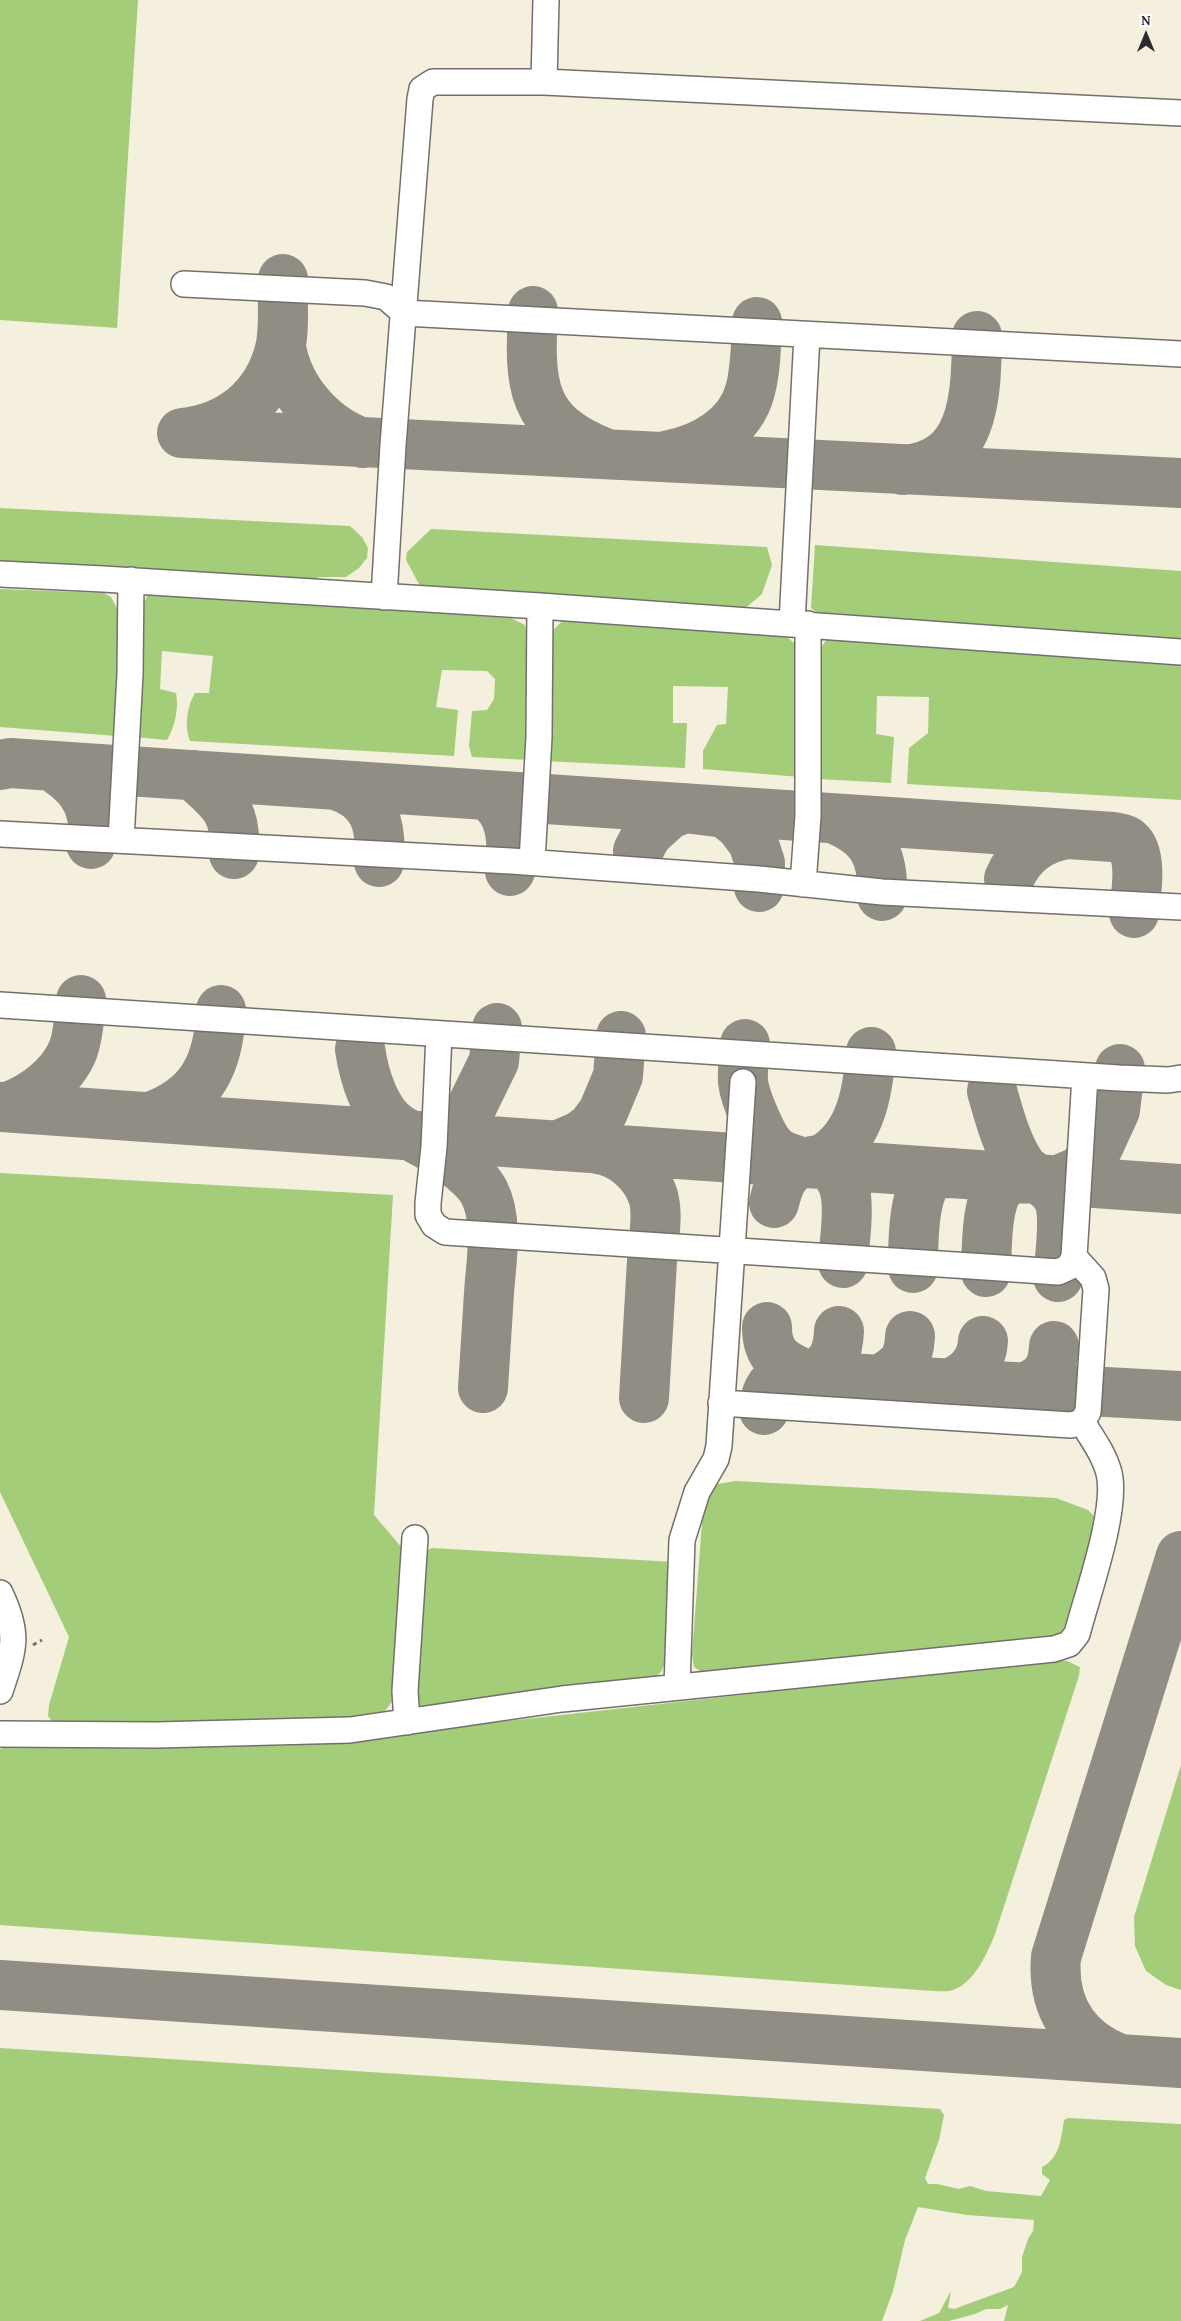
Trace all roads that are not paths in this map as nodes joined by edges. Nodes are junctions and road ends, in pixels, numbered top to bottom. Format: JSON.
{"nodes":[{"id":1,"x":546,"y":0,"type":"edge"},
{"id":2,"x":544,"y":82,"type":"junction"},
{"id":3,"x":1181,"y":113,"type":"edge"},
{"id":4,"x":184,"y":284,"type":"dead end"},
{"id":5,"x":404,"y":313,"type":"junction"},
{"id":6,"x":807,"y":334,"type":"junction"},
{"id":7,"x":1181,"y":354,"type":"edge"},
{"id":8,"x":0,"y":574,"type":"edge"},
{"id":9,"x":131,"y":580,"type":"junction"},
{"id":10,"x":384,"y":597,"type":"junction"},
{"id":11,"x":540,"y":606,"type":"junction"},
{"id":12,"x":800,"y":624,"type":"junction"},
{"id":13,"x":1181,"y":652,"type":"edge"},
{"id":14,"x":0,"y":834,"type":"edge"},
{"id":15,"x":121,"y":840,"type":"junction"},
{"id":16,"x":532,"y":862,"type":"junction"},
{"id":17,"x":803,"y":884,"type":"junction"},
{"id":18,"x":1181,"y":907,"type":"edge"},
{"id":19,"x":0,"y":1005,"type":"edge"},
{"id":20,"x":439,"y":1034,"type":"junction"},
{"id":21,"x":1085,"y":1076,"type":"junction"},
{"id":22,"x":1181,"y":1078,"type":"edge"},
{"id":23,"x":743,"y":1082,"type":"dead end"},
{"id":24,"x":732,"y":1250,"type":"junction"},
{"id":25,"x":1074,"y":1257,"type":"junction"},
{"id":26,"x":721,"y":1403,"type":"junction"},
{"id":27,"x":1082,"y":1422,"type":"junction"},
{"id":28,"x":415,"y":1538,"type":"dead end"},
{"id":29,"x":0,"y":1593,"type":"edge"},
{"id":30,"x":677,"y":1686,"type":"junction"},
{"id":31,"x":0,"y":1692,"type":"edge"},
{"id":32,"x":407,"y":1722,"type":"junction"},
{"id":33,"x":0,"y":1734,"type":"edge"}],
"edges":[{"from":1,"to":2,"type":"lane"},
{"from":2,"to":3,"type":"lane"},
{"from":2,"to":5,"type":"lane"},
{"from":4,"to":5,"type":"lane"},
{"from":5,"to":6,"type":"lane"},
{"from":5,"to":10,"type":"lane"},
{"from":6,"to":7,"type":"lane"},
{"from":6,"to":12,"type":"lane"},
{"from":8,"to":9,"type":"lane"},
{"from":9,"to":10,"type":"lane"},
{"from":9,"to":15,"type":"lane"},
{"from":10,"to":11,"type":"lane"},
{"from":11,"to":12,"type":"lane"},
{"from":11,"to":16,"type":"lane"},
{"from":12,"to":13,"type":"lane"},
{"from":12,"to":17,"type":"lane"},
{"from":14,"to":15,"type":"lane"},
{"from":15,"to":16,"type":"lane"},
{"from":16,"to":17,"type":"lane"},
{"from":17,"to":18,"type":"lane"},
{"from":19,"to":20,"type":"lane"},
{"from":20,"to":21,"type":"lane"},
{"from":20,"to":24,"type":"lane"},
{"from":21,"to":22,"type":"lane"},
{"from":21,"to":25,"type":"lane"},
{"from":23,"to":24,"type":"lane"},
{"from":24,"to":25,"type":"lane"},
{"from":24,"to":26,"type":"lane"},
{"from":25,"to":27,"type":"lane"},
{"from":26,"to":27,"type":"lane"},
{"from":26,"to":30,"type":"lane"},
{"from":27,"to":30,"type":"lane"},
{"from":28,"to":32,"type":"lane"},
{"from":29,"to":31,"type":"lane"},
{"from":30,"to":32,"type":"lane"},
{"from":32,"to":33,"type":"lane"}]}
